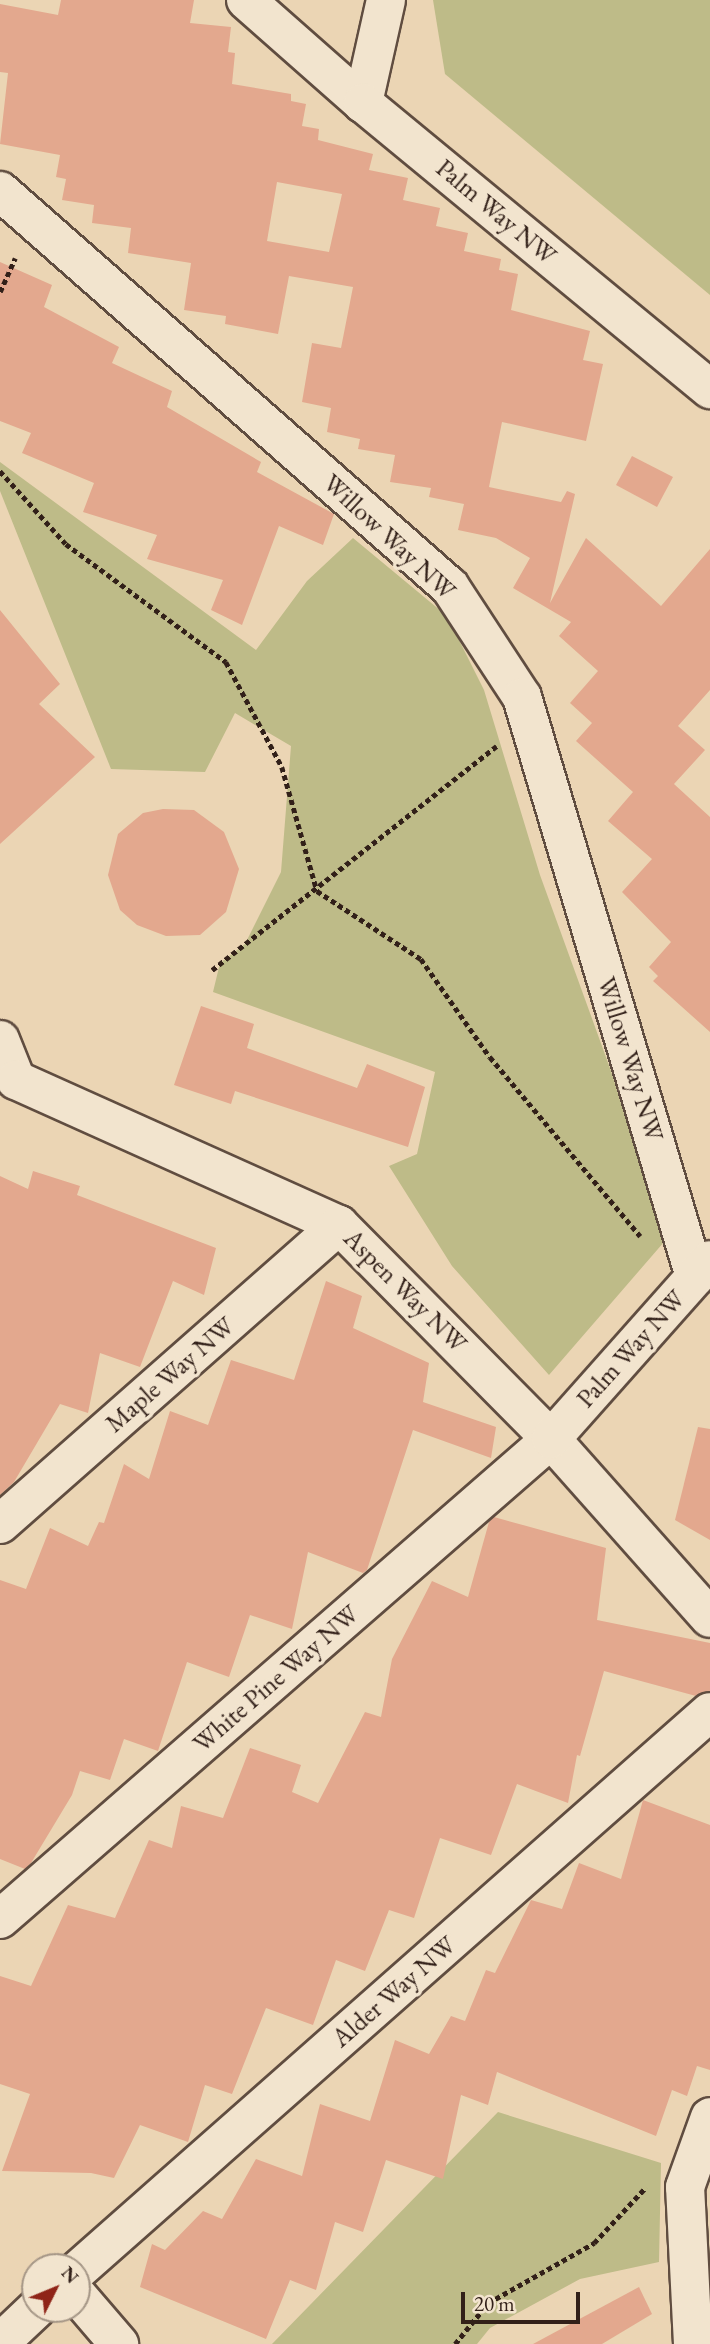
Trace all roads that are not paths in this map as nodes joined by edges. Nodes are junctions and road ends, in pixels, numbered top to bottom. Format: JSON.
{"nodes":[{"id":1,"x":246,"y":0,"type":"edge"},
{"id":2,"x":386,"y":0,"type":"edge"},
{"id":3,"x":363,"y":103,"type":"junction"},
{"id":4,"x":0,"y":191,"type":"edge"},
{"id":5,"x":710,"y":389,"type":"edge"},
{"id":6,"x":0,"y":1040,"type":"edge"},
{"id":7,"x":8,"y":1087,"type":"edge"},
{"id":8,"x":340,"y":1225,"type":"junction"},
{"id":9,"x":703,"y":1268,"type":"edge"},
{"id":10,"x":551,"y":1439,"type":"junction"},
{"id":11,"x":0,"y":1524,"type":"edge"},
{"id":12,"x":710,"y":1618,"type":"edge"},
{"id":13,"x":710,"y":1712,"type":"edge"},
{"id":14,"x":0,"y":1919,"type":"edge"},
{"id":15,"x":710,"y":2117,"type":"edge"},
{"id":16,"x":91,"y":2259,"type":"edge"},
{"id":17,"x":91,"y":2311,"type":"edge"},
{"id":18,"x":21,"y":2323,"type":"edge"},
{"id":19,"x":0,"y":2343,"type":"edge"},
{"id":20,"x":119,"y":2344,"type":"edge"},
{"id":21,"x":693,"y":2344,"type":"edge"}],
"edges":[{"from":1,"to":3,"type":"lane","name":"Palm Way NW"},
{"from":2,"to":3,"type":"lane"},
{"from":3,"to":5,"type":"lane","name":"Palm Way NW"},
{"from":4,"to":9,"type":"lane","name":"Willow Way NW"},
{"from":6,"to":7,"type":"lane"},
{"from":7,"to":8,"type":"lane","name":"Aspen Way NW"},
{"from":8,"to":10,"type":"lane","name":"Aspen Way NW"},
{"from":8,"to":11,"type":"lane","name":"Maple Way NW"},
{"from":9,"to":10,"type":"lane","name":"Palm Way NW"},
{"from":10,"to":12,"type":"lane","name":"Aspen Way NW"},
{"from":10,"to":14,"type":"lane","name":"White Pine Way NW"},
{"from":13,"to":16,"type":"lane","name":"Alder Way NW"},
{"from":15,"to":21,"type":"lane"},
{"from":17,"to":20,"type":"lane"},
{"from":18,"to":19,"type":"lane"}]}
